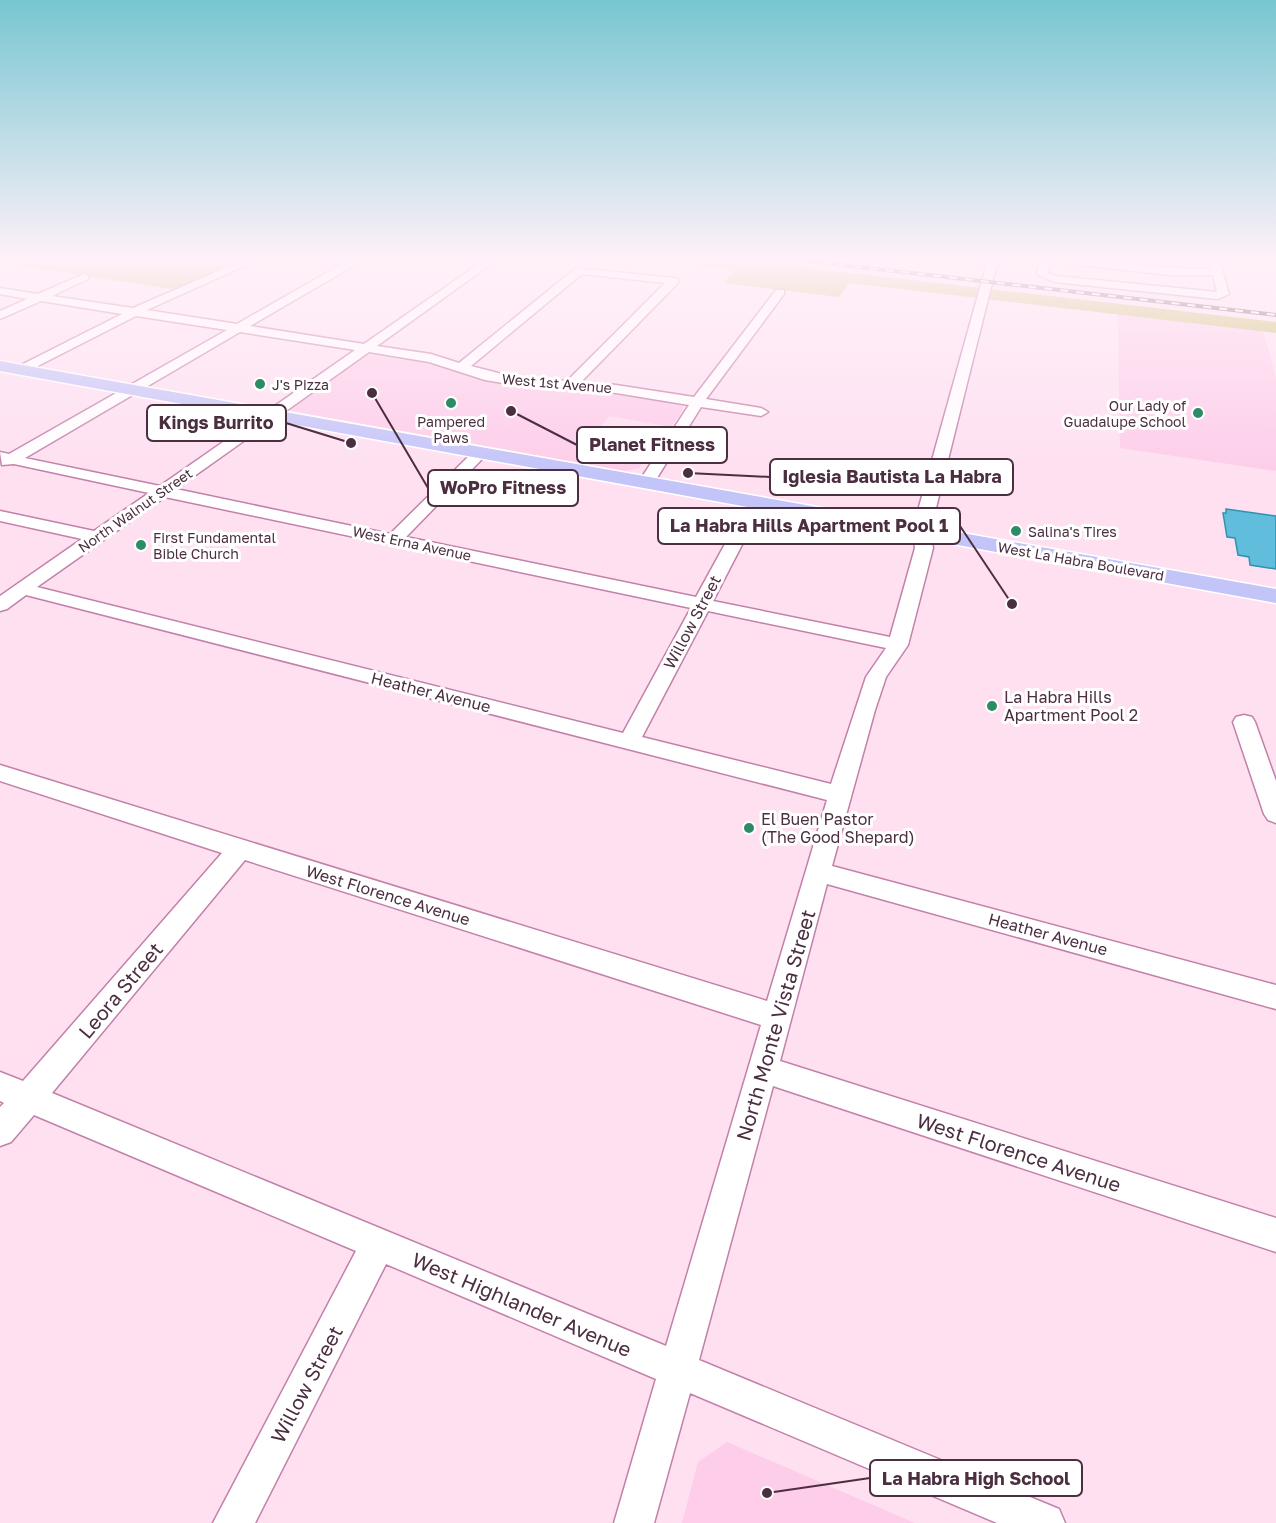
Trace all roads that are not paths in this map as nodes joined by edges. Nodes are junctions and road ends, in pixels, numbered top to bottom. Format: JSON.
{"nodes":[{"id":1,"x":99,"y":330,"type":"edge"},
{"id":2,"x":233,"y":330,"type":"edge"},
{"id":3,"x":250,"y":330,"type":"edge"},
{"id":4,"x":390,"y":330,"type":"edge"},
{"id":5,"x":507,"y":330,"type":"edge"},
{"id":6,"x":625,"y":330,"type":"edge"},
{"id":7,"x":752,"y":330,"type":"edge"},
{"id":8,"x":974,"y":330,"type":"edge"},
{"id":9,"x":366,"y":348,"type":"junction"},
{"id":10,"x":0,"y":366,"type":"edge"},
{"id":11,"x":462,"y":367,"type":"junction"},
{"id":12,"x":22,"y":370,"type":"junction"},
{"id":13,"x":569,"y":387,"type":"junction"},
{"id":14,"x":131,"y":390,"type":"junction"},
{"id":15,"x":698,"y":402,"type":"junction"},
{"id":16,"x":761,"y":412,"type":"dead end"},
{"id":17,"x":270,"y":415,"type":"junction"},
{"id":18,"x":480,"y":453,"type":"junction"},
{"id":19,"x":4,"y":461,"type":"edge"},
{"id":20,"x":646,"y":483,"type":"junction"},
{"id":21,"x":161,"y":491,"type":"junction"},
{"id":22,"x":756,"y":502,"type":"junction"},
{"id":23,"x":0,"y":516,"type":"edge"},
{"id":24,"x":921,"y":532,"type":"junction"},
{"id":25,"x":96,"y":537,"type":"junction"},
{"id":26,"x":394,"y":540,"type":"junction"},
{"id":27,"x":22,"y":589,"type":"junction"},
{"id":28,"x":1276,"y":596,"type":"edge"},
{"id":29,"x":702,"y":604,"type":"junction"},
{"id":30,"x":0,"y":605,"type":"edge"},
{"id":31,"x":898,"y":645,"type":"junction"},
{"id":32,"x":1244,"y":722,"type":"dead end"},
{"id":33,"x":628,"y":742,"type":"junction"},
{"id":34,"x":0,"y":773,"type":"edge"},
{"id":35,"x":840,"y":795,"type":"junction"},
{"id":36,"x":1276,"y":814,"type":"edge"},
{"id":37,"x":240,"y":849,"type":"junction"},
{"id":38,"x":819,"y":872,"type":"junction"},
{"id":39,"x":1276,"y":997,"type":"edge"},
{"id":40,"x":777,"y":1017,"type":"junction"},
{"id":41,"x":762,"y":1069,"type":"junction"},
{"id":42,"x":14,"y":1092,"type":"edge"},
{"id":43,"x":0,"y":1131,"type":"edge"},
{"id":44,"x":1276,"y":1235,"type":"edge"},
{"id":45,"x":378,"y":1244,"type":"junction"},
{"id":46,"x":678,"y":1370,"type":"junction"},
{"id":47,"x":233,"y":1523,"type":"edge"},
{"id":48,"x":634,"y":1523,"type":"edge"},
{"id":49,"x":1044,"y":1523,"type":"edge"}],
"edges":[{"from":1,"to":12,"type":"street"},
{"from":2,"to":14,"type":"street"},
{"from":3,"to":9,"type":"street","name":"West 1st Avenue"},
{"from":4,"to":9,"type":"street","name":"North Walnut Street"},
{"from":5,"to":11,"type":"street"},
{"from":6,"to":13,"type":"street"},
{"from":7,"to":15,"type":"street"},
{"from":8,"to":24,"type":"street","name":"North Monte Vista Street"},
{"from":9,"to":11,"type":"street","name":"West 1st Avenue"},
{"from":9,"to":17,"type":"street","name":"North Walnut Street"},
{"from":10,"to":12,"type":"main road","name":"West La Habra Boulevard"},
{"from":11,"to":13,"type":"street","name":"West 1st Avenue"},
{"from":12,"to":14,"type":"main road","name":"West La Habra Boulevard"},
{"from":13,"to":15,"type":"street","name":"West 1st Avenue"},
{"from":14,"to":17,"type":"main road","name":"West La Habra Boulevard"},
{"from":14,"to":19,"type":"street"},
{"from":15,"to":16,"type":"street","name":"West 1st Avenue"},
{"from":15,"to":20,"type":"street"},
{"from":17,"to":18,"type":"main road","name":"West La Habra Boulevard"},
{"from":17,"to":21,"type":"street","name":"North Walnut Street"},
{"from":18,"to":20,"type":"main road","name":"West La Habra Boulevard"},
{"from":18,"to":26,"type":"street"},
{"from":19,"to":21,"type":"street","name":"West Erna Avenue"},
{"from":20,"to":22,"type":"main road","name":"West La Habra Boulevard"},
{"from":21,"to":25,"type":"street","name":"North Walnut Street"},
{"from":21,"to":26,"type":"street","name":"West Erna Avenue"},
{"from":22,"to":24,"type":"main road","name":"West La Habra Boulevard"},
{"from":22,"to":29,"type":"street","name":"Willow Street"},
{"from":23,"to":25,"type":"street"},
{"from":24,"to":28,"type":"main road","name":"West La Habra Boulevard"},
{"from":24,"to":31,"type":"street","name":"North Monte Vista Street"},
{"from":25,"to":27,"type":"street","name":"North Walnut Street"},
{"from":26,"to":29,"type":"street","name":"West Erna Avenue"},
{"from":27,"to":30,"type":"street","name":"North Walnut Street"},
{"from":27,"to":33,"type":"street","name":"Heather Avenue"},
{"from":29,"to":31,"type":"street","name":"West Erna Avenue"},
{"from":29,"to":33,"type":"street","name":"Willow Street"},
{"from":31,"to":35,"type":"street","name":"North Monte Vista Street"},
{"from":32,"to":36,"type":"street"},
{"from":33,"to":35,"type":"street","name":"Heather Avenue"},
{"from":34,"to":37,"type":"street","name":"West Florence Avenue"},
{"from":35,"to":38,"type":"street","name":"North Monte Vista Street"},
{"from":37,"to":40,"type":"street","name":"West Florence Avenue"},
{"from":37,"to":42,"type":"street","name":"Leora Street"},
{"from":38,"to":39,"type":"street","name":"Heather Avenue"},
{"from":38,"to":40,"type":"street","name":"North Monte Vista Street"},
{"from":40,"to":41,"type":"street","name":"North Monte Vista Street"},
{"from":41,"to":44,"type":"street","name":"West Florence Avenue"},
{"from":41,"to":46,"type":"street","name":"North Monte Vista Street"},
{"from":42,"to":43,"type":"street","name":"Leora Street"},
{"from":42,"to":45,"type":"street","name":"West Highlander Avenue"},
{"from":45,"to":46,"type":"street","name":"West Highlander Avenue"},
{"from":45,"to":47,"type":"street","name":"Willow Street"},
{"from":46,"to":48,"type":"street","name":"North Monte Vista Street"},
{"from":46,"to":49,"type":"street","name":"West Highlander Avenue"}]}
